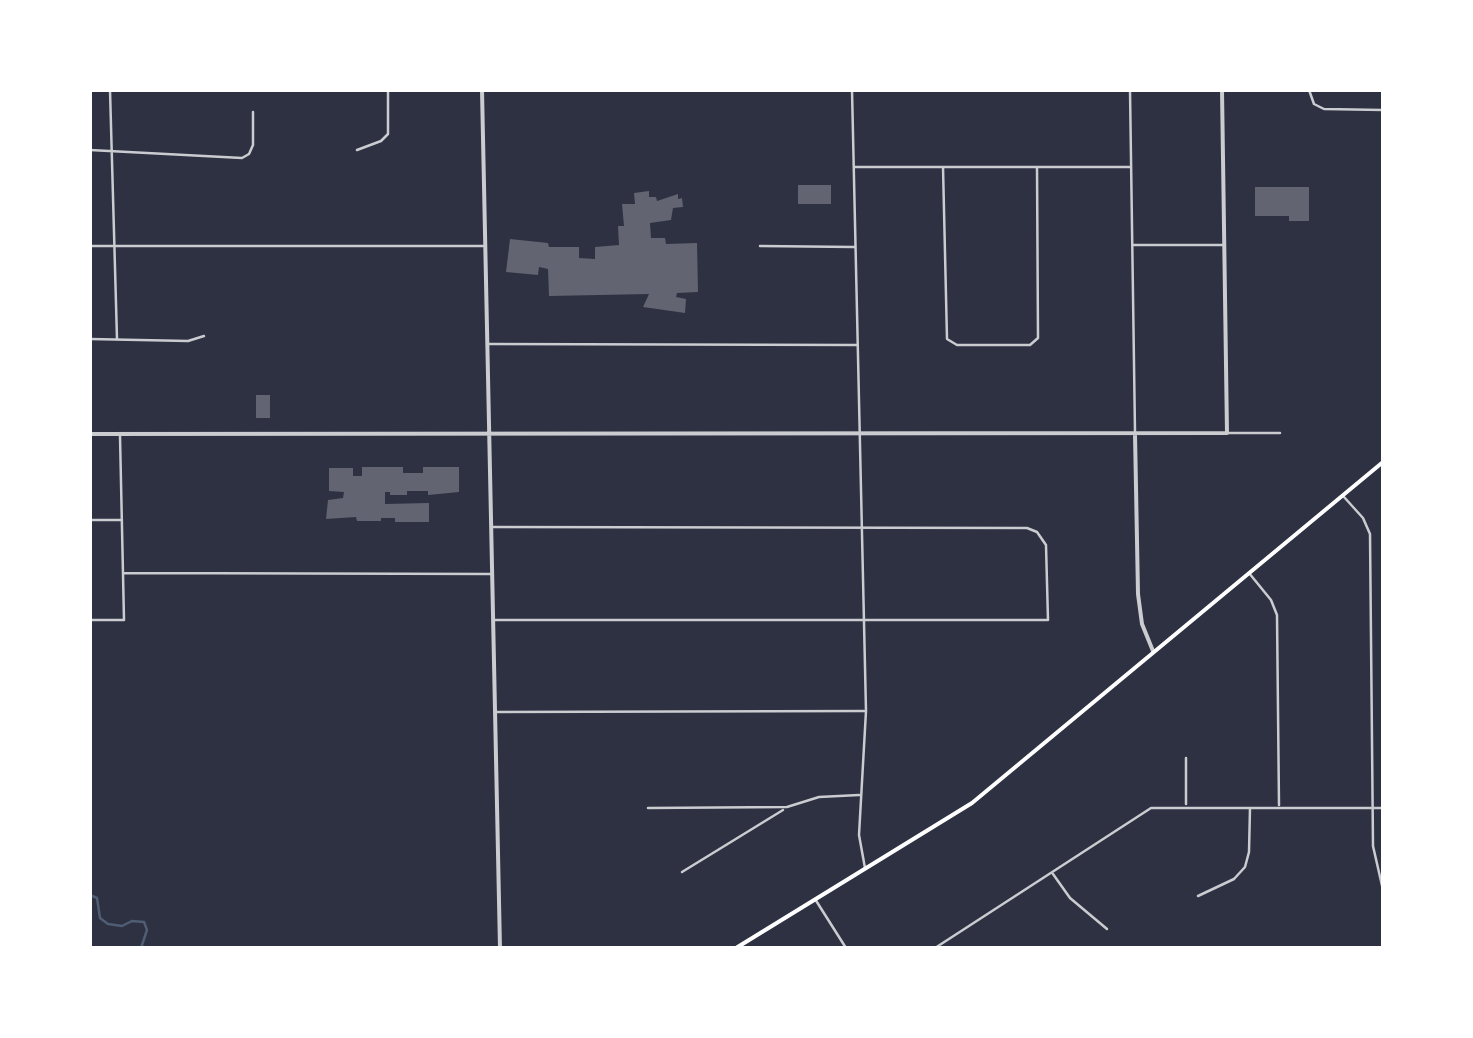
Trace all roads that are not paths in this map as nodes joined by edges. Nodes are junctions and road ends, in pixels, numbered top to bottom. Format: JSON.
{"nodes":[{"id":1,"x":110,"y":90,"type":"edge"},
{"id":2,"x":388,"y":90,"type":"edge"},
{"id":3,"x":482,"y":90,"type":"edge"},
{"id":4,"x":852,"y":90,"type":"edge"},
{"id":5,"x":1130,"y":90,"type":"edge"},
{"id":6,"x":1222,"y":90,"type":"edge"},
{"id":7,"x":1310,"y":90,"type":"edge"},
{"id":8,"x":1383,"y":110,"type":"edge"},
{"id":9,"x":254,"y":112,"type":"dead end"},
{"id":10,"x":90,"y":150,"type":"edge"},
{"id":11,"x":112,"y":150,"type":"junction"},
{"id":12,"x":358,"y":150,"type":"dead end"},
{"id":13,"x":854,"y":167,"type":"junction"},
{"id":14,"x":943,"y":167,"type":"junction"},
{"id":15,"x":1037,"y":167,"type":"junction"},
{"id":16,"x":1131,"y":167,"type":"junction"},
{"id":17,"x":1224,"y":245,"type":"junction"},
{"id":18,"x":90,"y":246,"type":"edge"},
{"id":19,"x":114,"y":246,"type":"junction"},
{"id":20,"x":486,"y":246,"type":"junction"},
{"id":21,"x":760,"y":246,"type":"dead end"},
{"id":22,"x":1132,"y":246,"type":"junction"},
{"id":23,"x":855,"y":247,"type":"junction"},
{"id":24,"x":204,"y":336,"type":"dead end"},
{"id":25,"x":90,"y":339,"type":"edge"},
{"id":26,"x":117,"y":339,"type":"junction"},
{"id":27,"x":488,"y":344,"type":"junction"},
{"id":28,"x":857,"y":345,"type":"junction"},
{"id":29,"x":490,"y":433,"type":"junction"},
{"id":30,"x":859,"y":433,"type":"junction"},
{"id":31,"x":1135,"y":433,"type":"junction"},
{"id":32,"x":1227,"y":433,"type":"junction"},
{"id":33,"x":1280,"y":433,"type":"dead end"},
{"id":34,"x":90,"y":434,"type":"edge"},
{"id":35,"x":120,"y":434,"type":"junction"},
{"id":36,"x":1383,"y":462,"type":"edge"},
{"id":37,"x":1342,"y":496,"type":"junction"},
{"id":38,"x":90,"y":520,"type":"edge"},
{"id":39,"x":122,"y":520,"type":"junction"},
{"id":40,"x":492,"y":527,"type":"junction"},
{"id":41,"x":861,"y":527,"type":"junction"},
{"id":42,"x":1249,"y":573,"type":"junction"},
{"id":43,"x":124,"y":574,"type":"junction"},
{"id":44,"x":493,"y":574,"type":"junction"},
{"id":45,"x":90,"y":620,"type":"edge"},
{"id":46,"x":494,"y":620,"type":"junction"},
{"id":47,"x":863,"y":620,"type":"junction"},
{"id":48,"x":1154,"y":651,"type":"junction"},
{"id":49,"x":866,"y":710,"type":"junction"},
{"id":50,"x":496,"y":712,"type":"junction"},
{"id":51,"x":1186,"y":758,"type":"dead end"},
{"id":52,"x":861,"y":795,"type":"junction"},
{"id":53,"x":1186,"y":806,"type":"junction"},
{"id":54,"x":1250,"y":806,"type":"junction"},
{"id":55,"x":1279,"y":806,"type":"junction"},
{"id":56,"x":787,"y":807,"type":"junction"},
{"id":57,"x":648,"y":808,"type":"dead end"},
{"id":58,"x":1373,"y":808,"type":"junction"},
{"id":59,"x":1383,"y":808,"type":"edge"},
{"id":60,"x":865,"y":869,"type":"junction"},
{"id":61,"x":682,"y":872,"type":"dead end"},
{"id":62,"x":1052,"y":873,"type":"junction"},
{"id":63,"x":1383,"y":890,"type":"edge"},
{"id":64,"x":1198,"y":896,"type":"dead end"},
{"id":65,"x":815,"y":899,"type":"junction"},
{"id":66,"x":1107,"y":930,"type":"dead end"},
{"id":67,"x":500,"y":948,"type":"edge"},
{"id":68,"x":736,"y":948,"type":"edge"},
{"id":69,"x":846,"y":948,"type":"edge"},
{"id":70,"x":935,"y":948,"type":"edge"}],
"edges":[{"from":1,"to":11,"type":"street"},
{"from":2,"to":12,"type":"street"},
{"from":3,"to":20,"type":"street"},
{"from":4,"to":13,"type":"street"},
{"from":5,"to":16,"type":"street"},
{"from":6,"to":17,"type":"street"},
{"from":7,"to":8,"type":"street"},
{"from":9,"to":11,"type":"street"},
{"from":10,"to":11,"type":"street"},
{"from":11,"to":19,"type":"street"},
{"from":13,"to":14,"type":"street"},
{"from":13,"to":23,"type":"street"},
{"from":14,"to":15,"type":"street"},
{"from":14,"to":15,"type":"street"},
{"from":15,"to":16,"type":"street"},
{"from":16,"to":22,"type":"street"},
{"from":17,"to":22,"type":"street"},
{"from":17,"to":32,"type":"street"},
{"from":18,"to":19,"type":"street"},
{"from":19,"to":20,"type":"street"},
{"from":19,"to":26,"type":"street"},
{"from":20,"to":27,"type":"street"},
{"from":21,"to":23,"type":"street"},
{"from":22,"to":31,"type":"street"},
{"from":23,"to":28,"type":"street"},
{"from":24,"to":26,"type":"street"},
{"from":25,"to":26,"type":"street"},
{"from":27,"to":28,"type":"street"},
{"from":27,"to":29,"type":"street"},
{"from":28,"to":30,"type":"street"},
{"from":29,"to":30,"type":"street"},
{"from":29,"to":35,"type":"street"},
{"from":29,"to":40,"type":"street"},
{"from":30,"to":31,"type":"street"},
{"from":30,"to":41,"type":"street"},
{"from":31,"to":32,"type":"street"},
{"from":31,"to":48,"type":"street"},
{"from":32,"to":33,"type":"street"},
{"from":34,"to":35,"type":"street"},
{"from":35,"to":39,"type":"street"},
{"from":36,"to":37,"type":"main road"},
{"from":37,"to":42,"type":"main road"},
{"from":37,"to":58,"type":"street"},
{"from":38,"to":39,"type":"street"},
{"from":39,"to":43,"type":"street"},
{"from":40,"to":41,"type":"street"},
{"from":40,"to":44,"type":"street"},
{"from":41,"to":47,"type":"street"},
{"from":41,"to":47,"type":"street"},
{"from":42,"to":48,"type":"main road"},
{"from":42,"to":55,"type":"street"},
{"from":43,"to":44,"type":"street"},
{"from":43,"to":45,"type":"street"},
{"from":44,"to":46,"type":"street"},
{"from":46,"to":47,"type":"street"},
{"from":46,"to":50,"type":"street"},
{"from":47,"to":49,"type":"street"},
{"from":48,"to":60,"type":"main road"},
{"from":49,"to":50,"type":"street"},
{"from":49,"to":52,"type":"street"},
{"from":50,"to":67,"type":"street"},
{"from":51,"to":53,"type":"street"},
{"from":52,"to":56,"type":"street"},
{"from":52,"to":60,"type":"street"},
{"from":53,"to":54,"type":"street"},
{"from":53,"to":62,"type":"street"},
{"from":54,"to":55,"type":"street"},
{"from":54,"to":64,"type":"street"},
{"from":55,"to":58,"type":"street"},
{"from":56,"to":57,"type":"street"},
{"from":56,"to":61,"type":"street"},
{"from":58,"to":59,"type":"street"},
{"from":58,"to":63,"type":"street"},
{"from":60,"to":65,"type":"main road"},
{"from":62,"to":66,"type":"street"},
{"from":62,"to":70,"type":"street"},
{"from":65,"to":68,"type":"main road"},
{"from":65,"to":69,"type":"street"}]}
